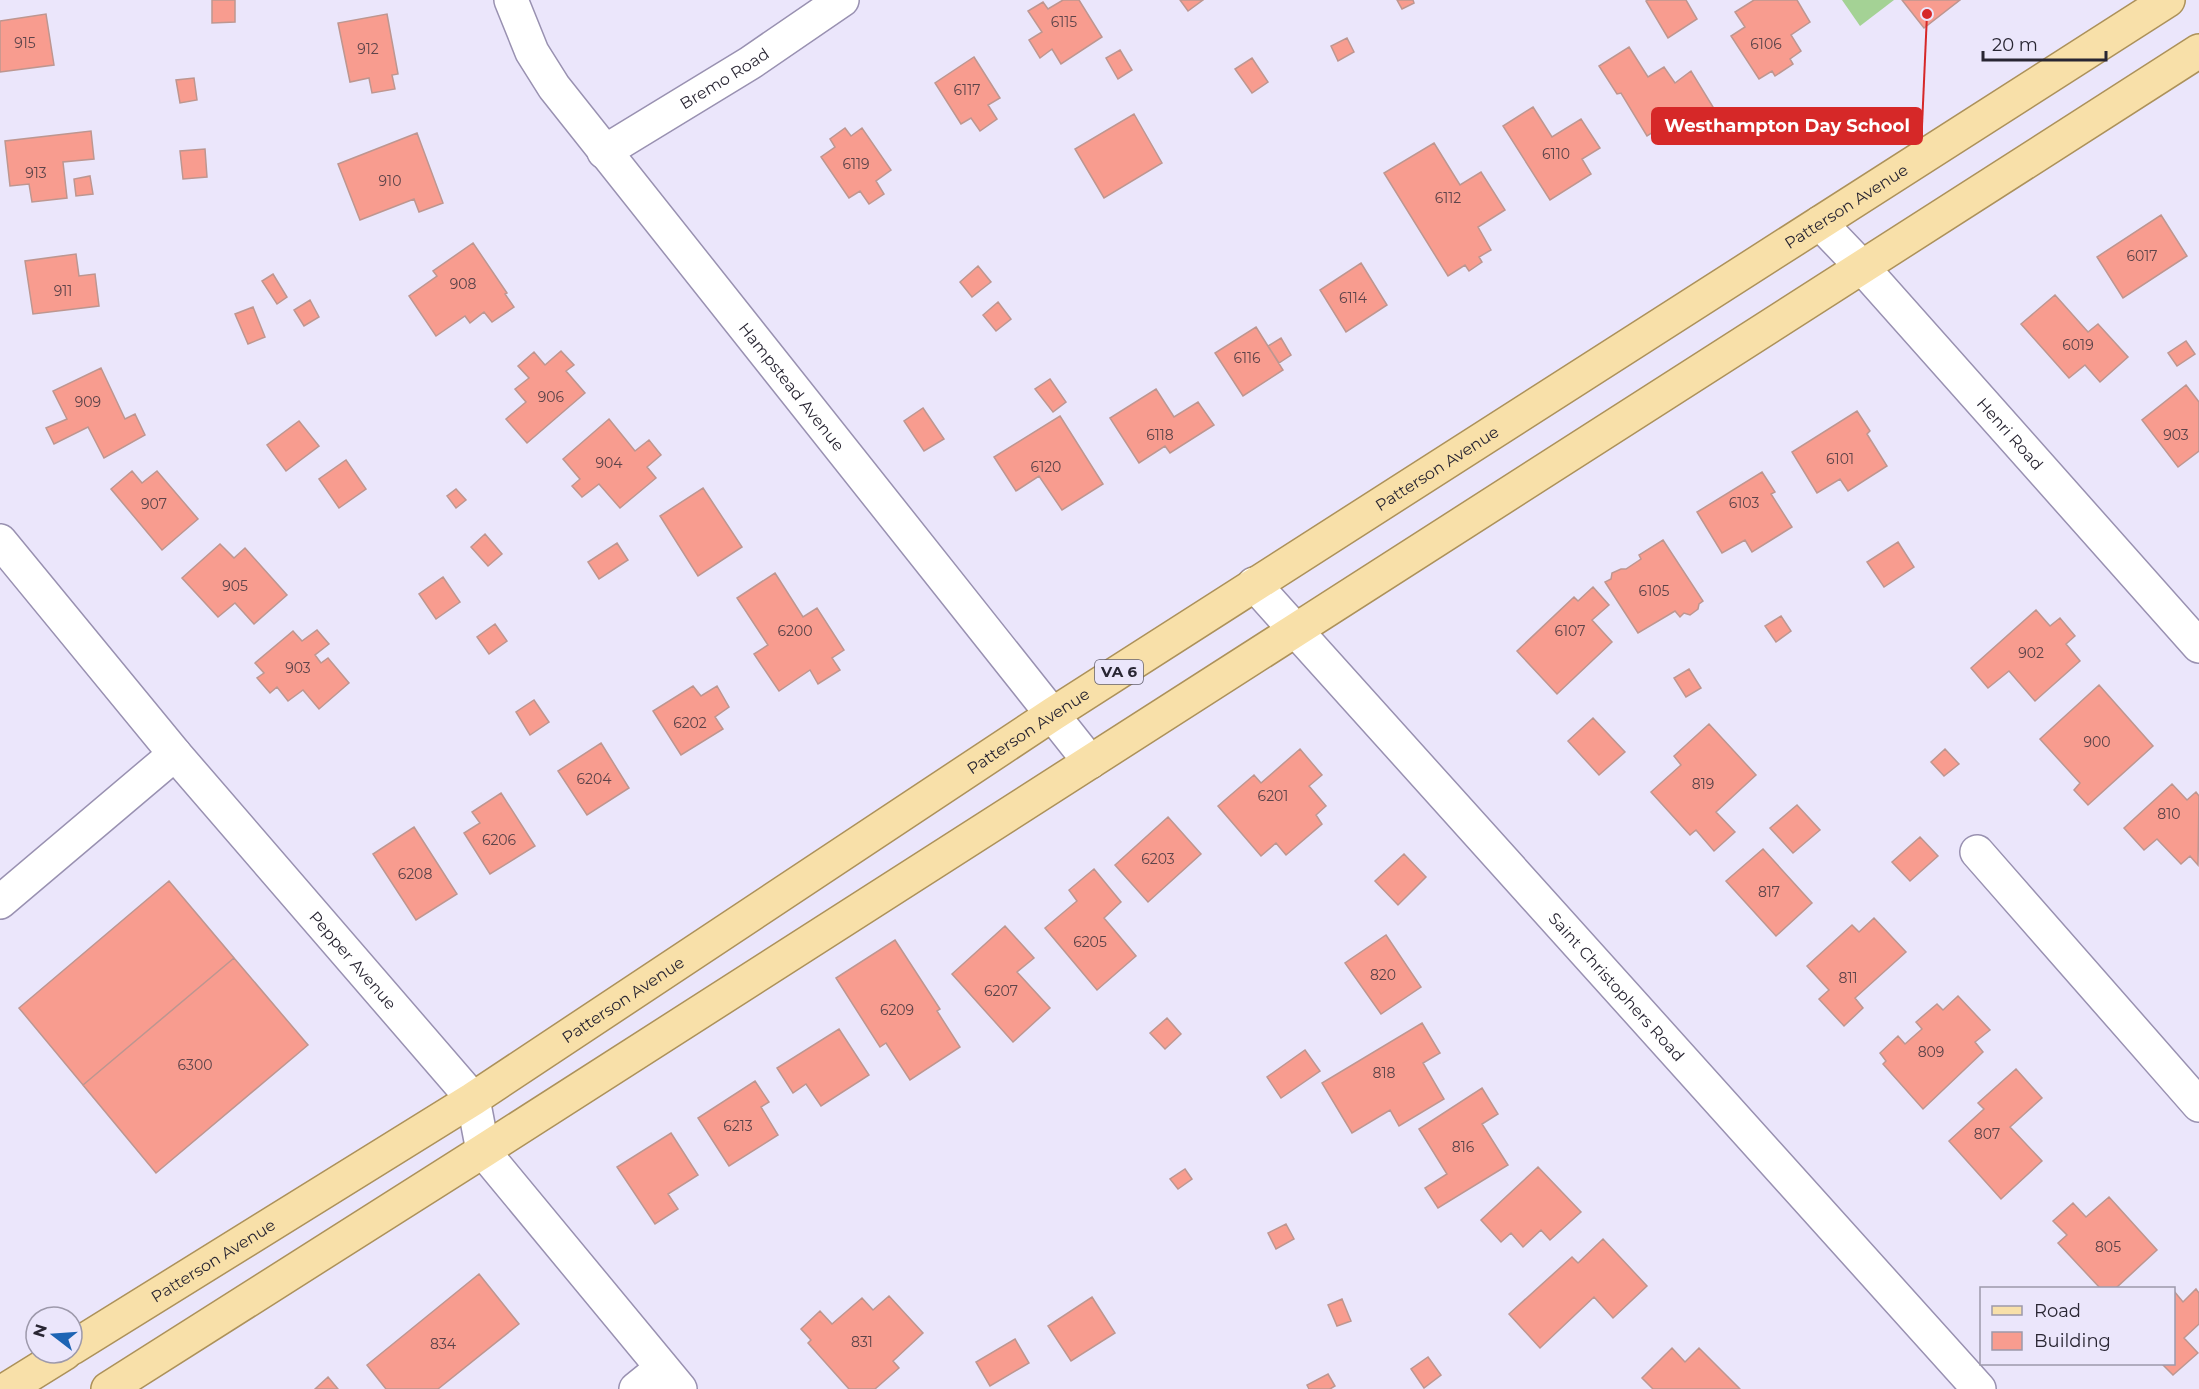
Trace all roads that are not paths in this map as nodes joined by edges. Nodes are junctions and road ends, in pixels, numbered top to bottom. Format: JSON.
{"nodes":[{"id":1,"x":511,"y":0,"type":"edge"},
{"id":2,"x":842,"y":0,"type":"edge"},
{"id":3,"x":2168,"y":0,"type":"edge"},
{"id":4,"x":2199,"y":51,"type":"edge"},
{"id":5,"x":604,"y":152,"type":"junction"},
{"id":6,"x":1820,"y":223,"type":"junction"},
{"id":7,"x":1862,"y":267,"type":"junction"},
{"id":8,"x":0,"y":541,"type":"edge"},
{"id":9,"x":1254,"y":584,"type":"junction"},
{"id":10,"x":1296,"y":630,"type":"junction"},
{"id":11,"x":2199,"y":646,"type":"edge"},
{"id":12,"x":1053,"y":714,"type":"junction"},
{"id":13,"x":176,"y":754,"type":"junction"},
{"id":14,"x":1090,"y":762,"type":"junction"},
{"id":15,"x":1977,"y":852,"type":"dead end"},
{"id":16,"x":0,"y":902,"type":"edge"},
{"id":17,"x":473,"y":1099,"type":"junction"},
{"id":18,"x":2199,"y":1105,"type":"edge"},
{"id":19,"x":483,"y":1151,"type":"junction"},
{"id":20,"x":84,"y":1341,"type":"edge"},
{"id":21,"x":46,"y":1365,"type":"edge"},
{"id":22,"x":671,"y":1378,"type":"edge"},
{"id":23,"x":7,"y":1389,"type":"edge"},
{"id":24,"x":108,"y":1389,"type":"edge"},
{"id":25,"x":636,"y":1389,"type":"edge"},
{"id":26,"x":1979,"y":1389,"type":"edge"}],
"edges":[{"from":1,"to":5,"type":"street","name":"Hampstead Avenue"},
{"from":2,"to":5,"type":"street","name":"Bremo Road"},
{"from":3,"to":6,"type":"main road","name":"Patterson Avenue","number":"VA 6"},
{"from":4,"to":7,"type":"main road"},
{"from":5,"to":12,"type":"street","name":"Hampstead Avenue"},
{"from":6,"to":7,"type":"street","name":"Henri Road"},
{"from":6,"to":9,"type":"main road","name":"Patterson Avenue","number":"VA 6"},
{"from":7,"to":10,"type":"main road"},
{"from":7,"to":11,"type":"street","name":"Henri Road"},
{"from":8,"to":13,"type":"street","name":"Pepper Avenue"},
{"from":9,"to":10,"type":"street","name":"Saint Christophers Road"},
{"from":9,"to":12,"type":"main road","name":"Patterson Avenue","number":"VA 6"},
{"from":10,"to":14,"type":"main road"},
{"from":10,"to":26,"type":"street","name":"Saint Christophers Road"},
{"from":12,"to":14,"type":"street","name":"Hampstead Avenue"},
{"from":12,"to":17,"type":"main road","name":"Patterson Avenue","number":"VA 6"},
{"from":13,"to":16,"type":"street"},
{"from":13,"to":17,"type":"street","name":"Pepper Avenue"},
{"from":14,"to":19,"type":"main road"},
{"from":15,"to":18,"type":"street"},
{"from":17,"to":19,"type":"street","name":"Pepper Avenue"},
{"from":17,"to":20,"type":"main road","name":"Patterson Avenue","number":"VA 6"},
{"from":19,"to":22,"type":"street","name":"Pepper Avenue"},
{"from":19,"to":24,"type":"main road"},
{"from":21,"to":23,"type":"main road"},
{"from":22,"to":25,"type":"street"}]}
